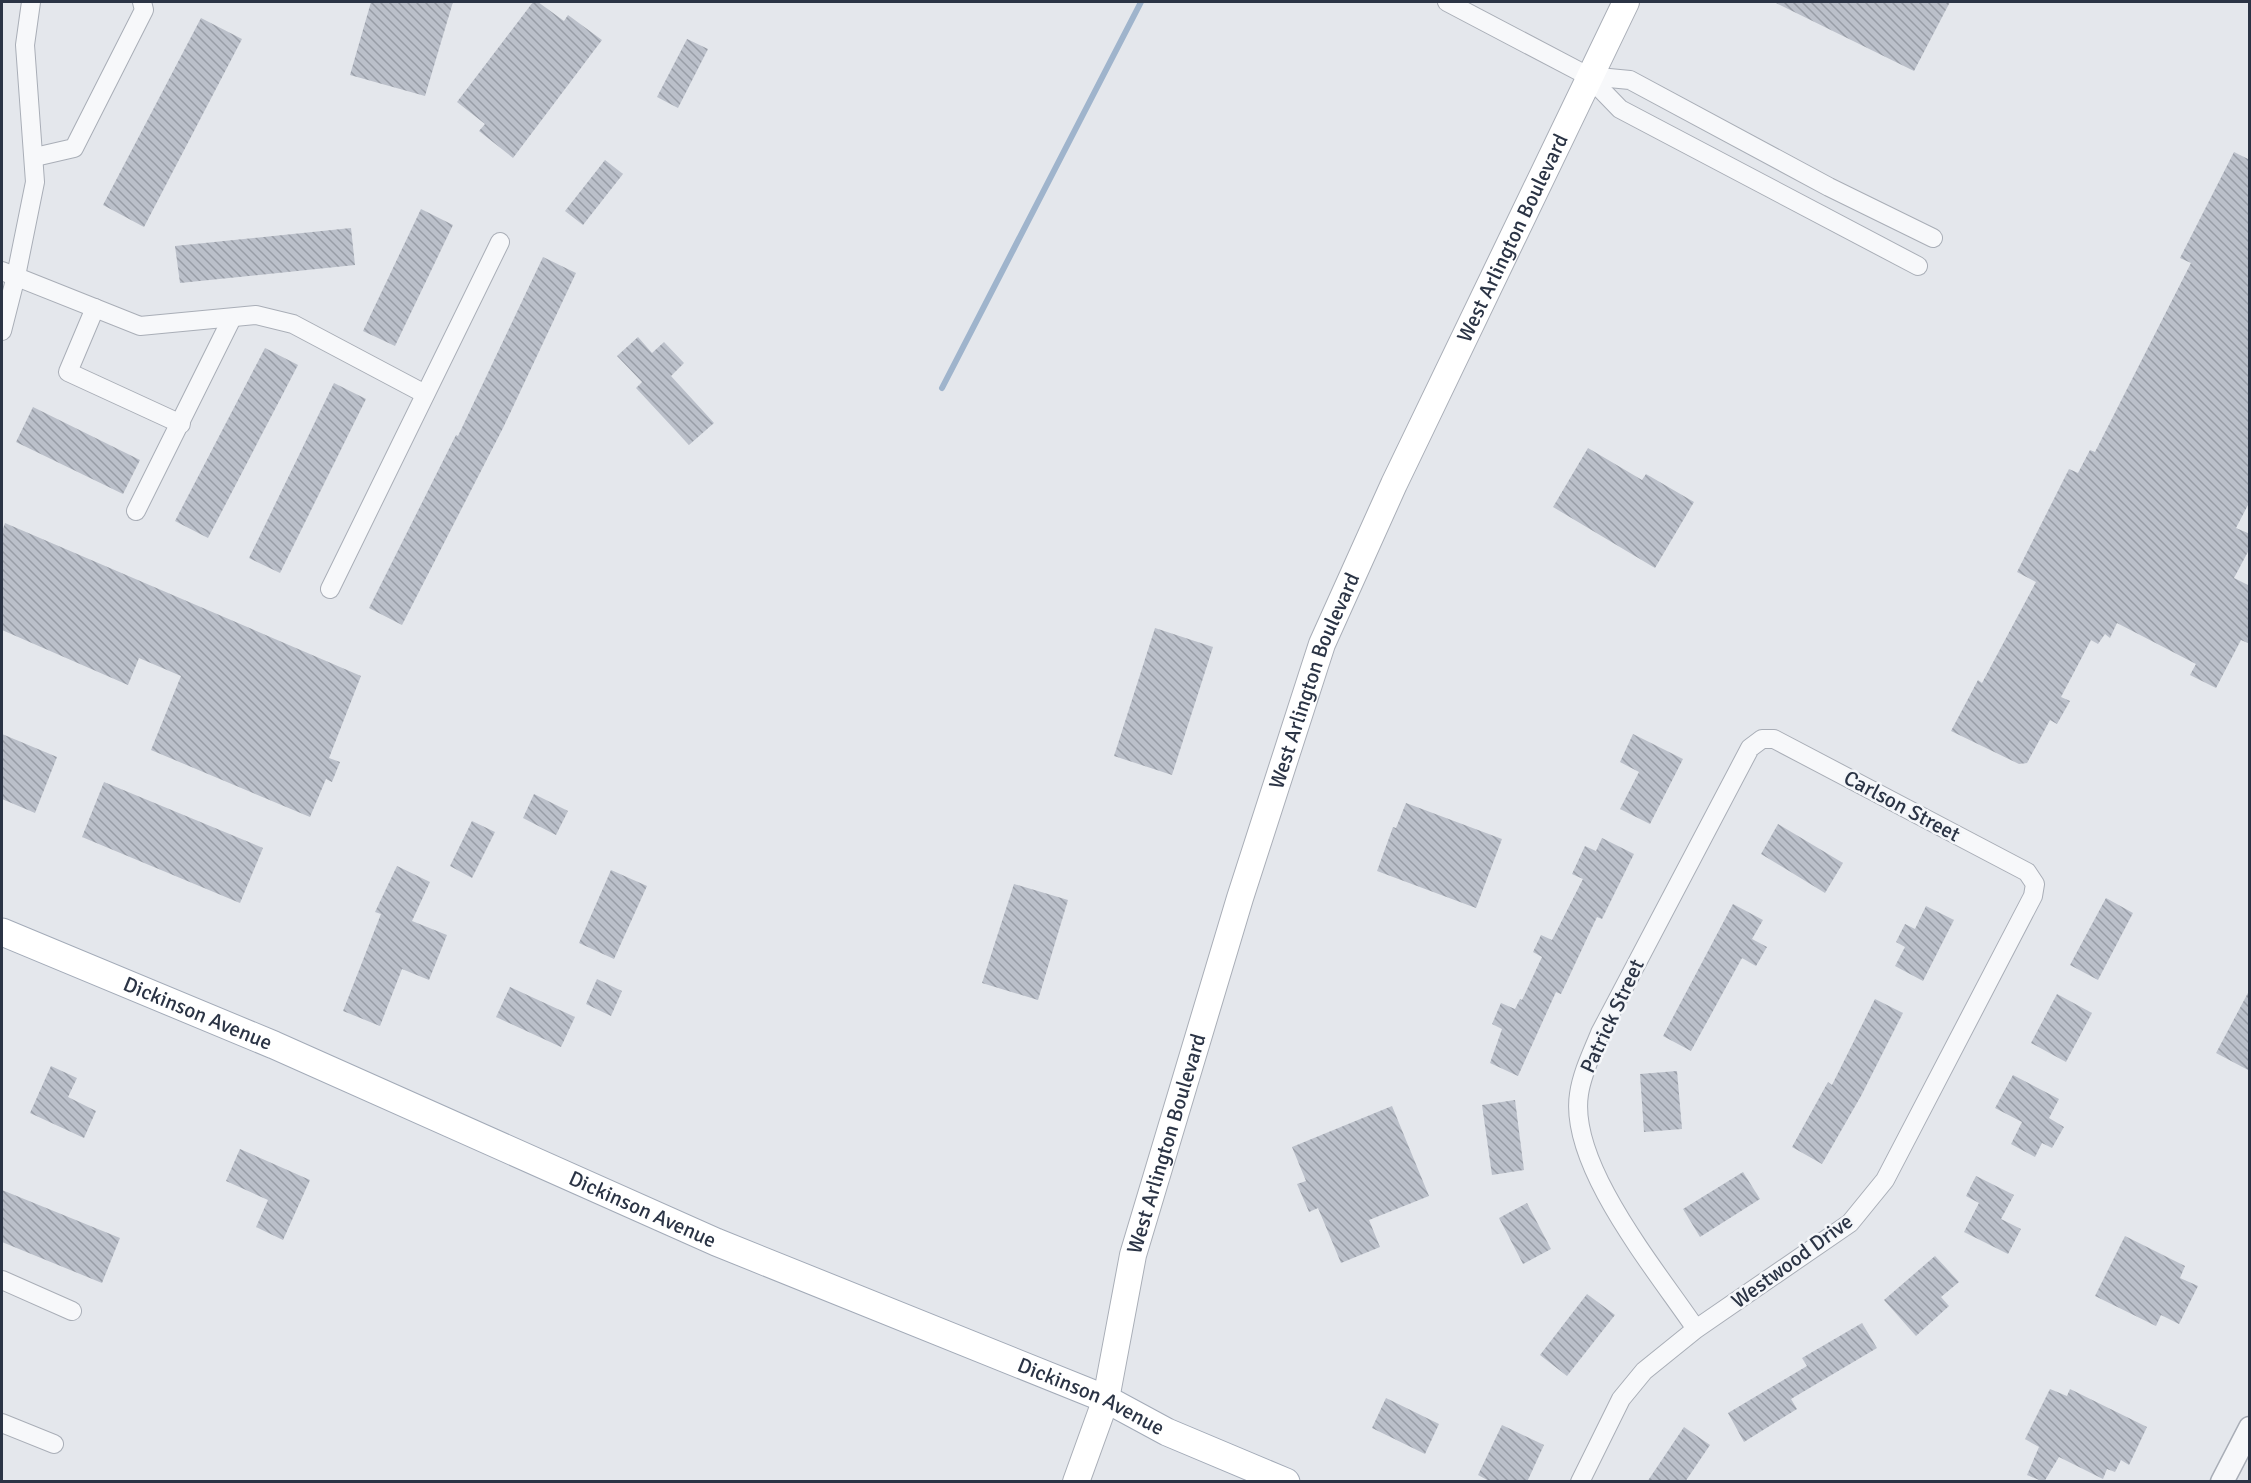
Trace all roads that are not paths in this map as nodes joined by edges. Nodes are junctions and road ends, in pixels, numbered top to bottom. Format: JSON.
{"nodes":[{"id":1,"x":31,"y":2,"type":"edge"},
{"id":2,"x":142,"y":2,"type":"edge"},
{"id":3,"x":1447,"y":2,"type":"edge"},
{"id":4,"x":1626,"y":2,"type":"edge"},
{"id":5,"x":1588,"y":76,"type":"junction"},
{"id":6,"x":35,"y":157,"type":"junction"},
{"id":7,"x":1933,"y":238,"type":"dead end"},
{"id":8,"x":500,"y":242,"type":"dead end"},
{"id":9,"x":1918,"y":266,"type":"dead end"},
{"id":10,"x":9,"y":274,"type":"edge"},
{"id":11,"x":95,"y":308,"type":"junction"},
{"id":12,"x":232,"y":318,"type":"junction"},
{"id":13,"x":2,"y":331,"type":"edge"},
{"id":14,"x":425,"y":394,"type":"junction"},
{"id":15,"x":181,"y":424,"type":"junction"},
{"id":16,"x":136,"y":511,"type":"dead end"},
{"id":17,"x":330,"y":589,"type":"dead end"},
{"id":18,"x":1762,"y":738,"type":"joint"},
{"id":19,"x":2035,"y":884,"type":"joint"},
{"id":20,"x":2,"y":932,"type":"edge"},
{"id":21,"x":2,"y":1280,"type":"edge"},
{"id":22,"x":72,"y":1311,"type":"dead end"},
{"id":23,"x":1696,"y":1329,"type":"junction"},
{"id":24,"x":1106,"y":1399,"type":"junction"},
{"id":25,"x":2,"y":1423,"type":"edge"},
{"id":26,"x":2250,"y":1428,"type":"edge"},
{"id":27,"x":54,"y":1444,"type":"dead end"},
{"id":28,"x":1076,"y":1482,"type":"edge"},
{"id":29,"x":1286,"y":1482,"type":"edge"},
{"id":30,"x":1580,"y":1482,"type":"edge"},
{"id":31,"x":2222,"y":1482,"type":"edge"}],
"edges":[{"from":1,"to":6,"type":"street"},
{"from":2,"to":6,"type":"street"},
{"from":3,"to":5,"type":"street"},
{"from":4,"to":5,"type":"main road","name":"West Arlington Boulevard"},
{"from":5,"to":7,"type":"street"},
{"from":5,"to":9,"type":"street"},
{"from":5,"to":24,"type":"main road","name":"West Arlington Boulevard"},
{"from":6,"to":10,"type":"street"},
{"from":8,"to":14,"type":"street"},
{"from":10,"to":11,"type":"street"},
{"from":10,"to":13,"type":"street"},
{"from":11,"to":12,"type":"street"},
{"from":11,"to":15,"type":"street"},
{"from":12,"to":14,"type":"street"},
{"from":12,"to":15,"type":"street"},
{"from":14,"to":17,"type":"street"},
{"from":15,"to":16,"type":"street"},
{"from":18,"to":19,"type":"street","name":"Carlson Street"},
{"from":18,"to":23,"type":"street","name":"Patrick Street"},
{"from":19,"to":23,"type":"street","name":"Westwood Drive"},
{"from":20,"to":24,"type":"main road","name":"Dickinson Avenue"},
{"from":21,"to":22,"type":"street"},
{"from":23,"to":30,"type":"street","name":"Westwood Drive"},
{"from":24,"to":28,"type":"main road","name":"West Arlington Boulevard"},
{"from":24,"to":29,"type":"main road","name":"Dickinson Avenue"},
{"from":25,"to":27,"type":"street"},
{"from":26,"to":31,"type":"street"}]}
